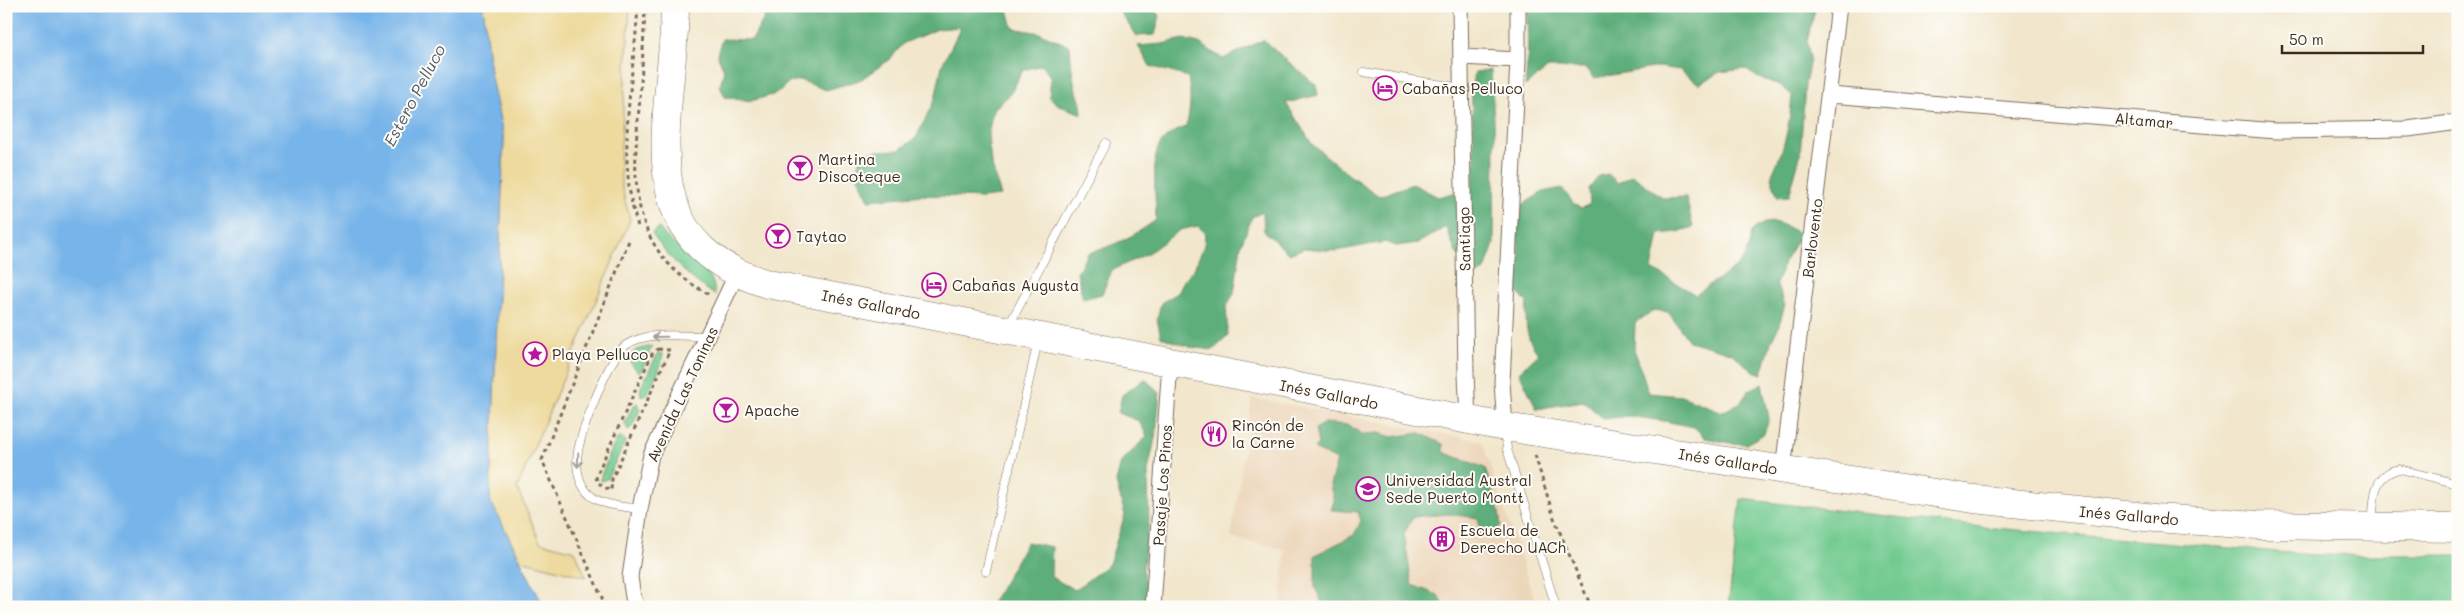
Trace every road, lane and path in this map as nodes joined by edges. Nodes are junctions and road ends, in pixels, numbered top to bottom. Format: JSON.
{"nodes":[{"id":1,"x":638,"y":6,"type":"edge"},
{"id":2,"x":645,"y":6,"type":"edge"},
{"id":3,"x":675,"y":6,"type":"edge"},
{"id":4,"x":1460,"y":6,"type":"edge"},
{"id":5,"x":1518,"y":6,"type":"edge"},
{"id":6,"x":1839,"y":6,"type":"edge"},
{"id":7,"x":1461,"y":57,"type":"junction"},
{"id":8,"x":1518,"y":60,"type":"junction"},
{"id":9,"x":1364,"y":72,"type":"dead end"},
{"id":10,"x":1461,"y":88,"type":"junction"},
{"id":11,"x":1830,"y":95,"type":"junction"},
{"id":12,"x":2458,"y":122,"type":"edge"},
{"id":13,"x":1106,"y":143,"type":"dead end"},
{"id":14,"x":638,"y":226,"type":"dead end"},
{"id":15,"x":737,"y":273,"type":"junction"},
{"id":16,"x":723,"y":303,"type":"junction"},
{"id":17,"x":1006,"y":331,"type":"junction"},
{"id":18,"x":709,"y":336,"type":"junction"},
{"id":19,"x":1039,"y":337,"type":"junction"},
{"id":20,"x":670,"y":350,"type":"joint"},
{"id":21,"x":1170,"y":363,"type":"junction"},
{"id":22,"x":1468,"y":420,"type":"junction"},
{"id":23,"x":1516,"y":429,"type":"junction"},
{"id":24,"x":1783,"y":470,"type":"junction"},
{"id":25,"x":2458,"y":484,"type":"edge"},
{"id":26,"x":640,"y":509,"type":"junction"},
{"id":27,"x":2373,"y":527,"type":"junction"},
{"id":28,"x":2458,"y":528,"type":"edge"},
{"id":29,"x":986,"y":571,"type":"dead end"},
{"id":30,"x":637,"y":607,"type":"edge"},
{"id":31,"x":1153,"y":607,"type":"edge"},
{"id":32,"x":1556,"y":607,"type":"edge"},
{"id":33,"x":1591,"y":607,"type":"edge"}],
"edges":[{"from":1,"to":14,"type":"path"},
{"from":2,"to":16,"type":"path"},
{"from":3,"to":15,"type":"highway","name":"Inés Gallardo"},
{"from":4,"to":7,"type":"street","name":"Santiago"},
{"from":5,"to":8,"type":"street"},
{"from":6,"to":11,"type":"street","name":"Barlovento"},
{"from":7,"to":8,"type":"street"},
{"from":7,"to":10,"type":"street","name":"Santiago"},
{"from":8,"to":23,"type":"street"},
{"from":9,"to":10,"type":"lane"},
{"from":10,"to":22,"type":"street","name":"Santiago"},
{"from":11,"to":12,"type":"street","name":"Altamar"},
{"from":11,"to":24,"type":"street","name":"Barlovento"},
{"from":13,"to":17,"type":"lane"},
{"from":15,"to":16,"type":"street","name":"Avenida Las Toninas"},
{"from":15,"to":17,"type":"highway","name":"Inés Gallardo"},
{"from":16,"to":18,"type":"street","name":"Avenida Las Toninas"},
{"from":17,"to":19,"type":"highway","name":"Inés Gallardo"},
{"from":18,"to":26,"type":"street","name":"Avenida Las Toninas"},
{"from":18,"to":26,"type":"lane","one_way":true},
{"from":19,"to":21,"type":"highway","name":"Inés Gallardo"},
{"from":19,"to":29,"type":"lane"},
{"from":20,"to":20,"type":"path"},
{"from":21,"to":22,"type":"highway","name":"Inés Gallardo"},
{"from":21,"to":31,"type":"street","name":"Pasaje Los Pinos"},
{"from":22,"to":23,"type":"highway","name":"Inés Gallardo"},
{"from":23,"to":24,"type":"highway","name":"Inés Gallardo"},
{"from":23,"to":32,"type":"lane"},
{"from":23,"to":33,"type":"path"},
{"from":24,"to":27,"type":"highway","name":"Inés Gallardo"},
{"from":25,"to":27,"type":"lane"},
{"from":26,"to":30,"type":"street","name":"Avenida Las Toninas"},
{"from":27,"to":28,"type":"highway","name":"Inés Gallardo"}]}
